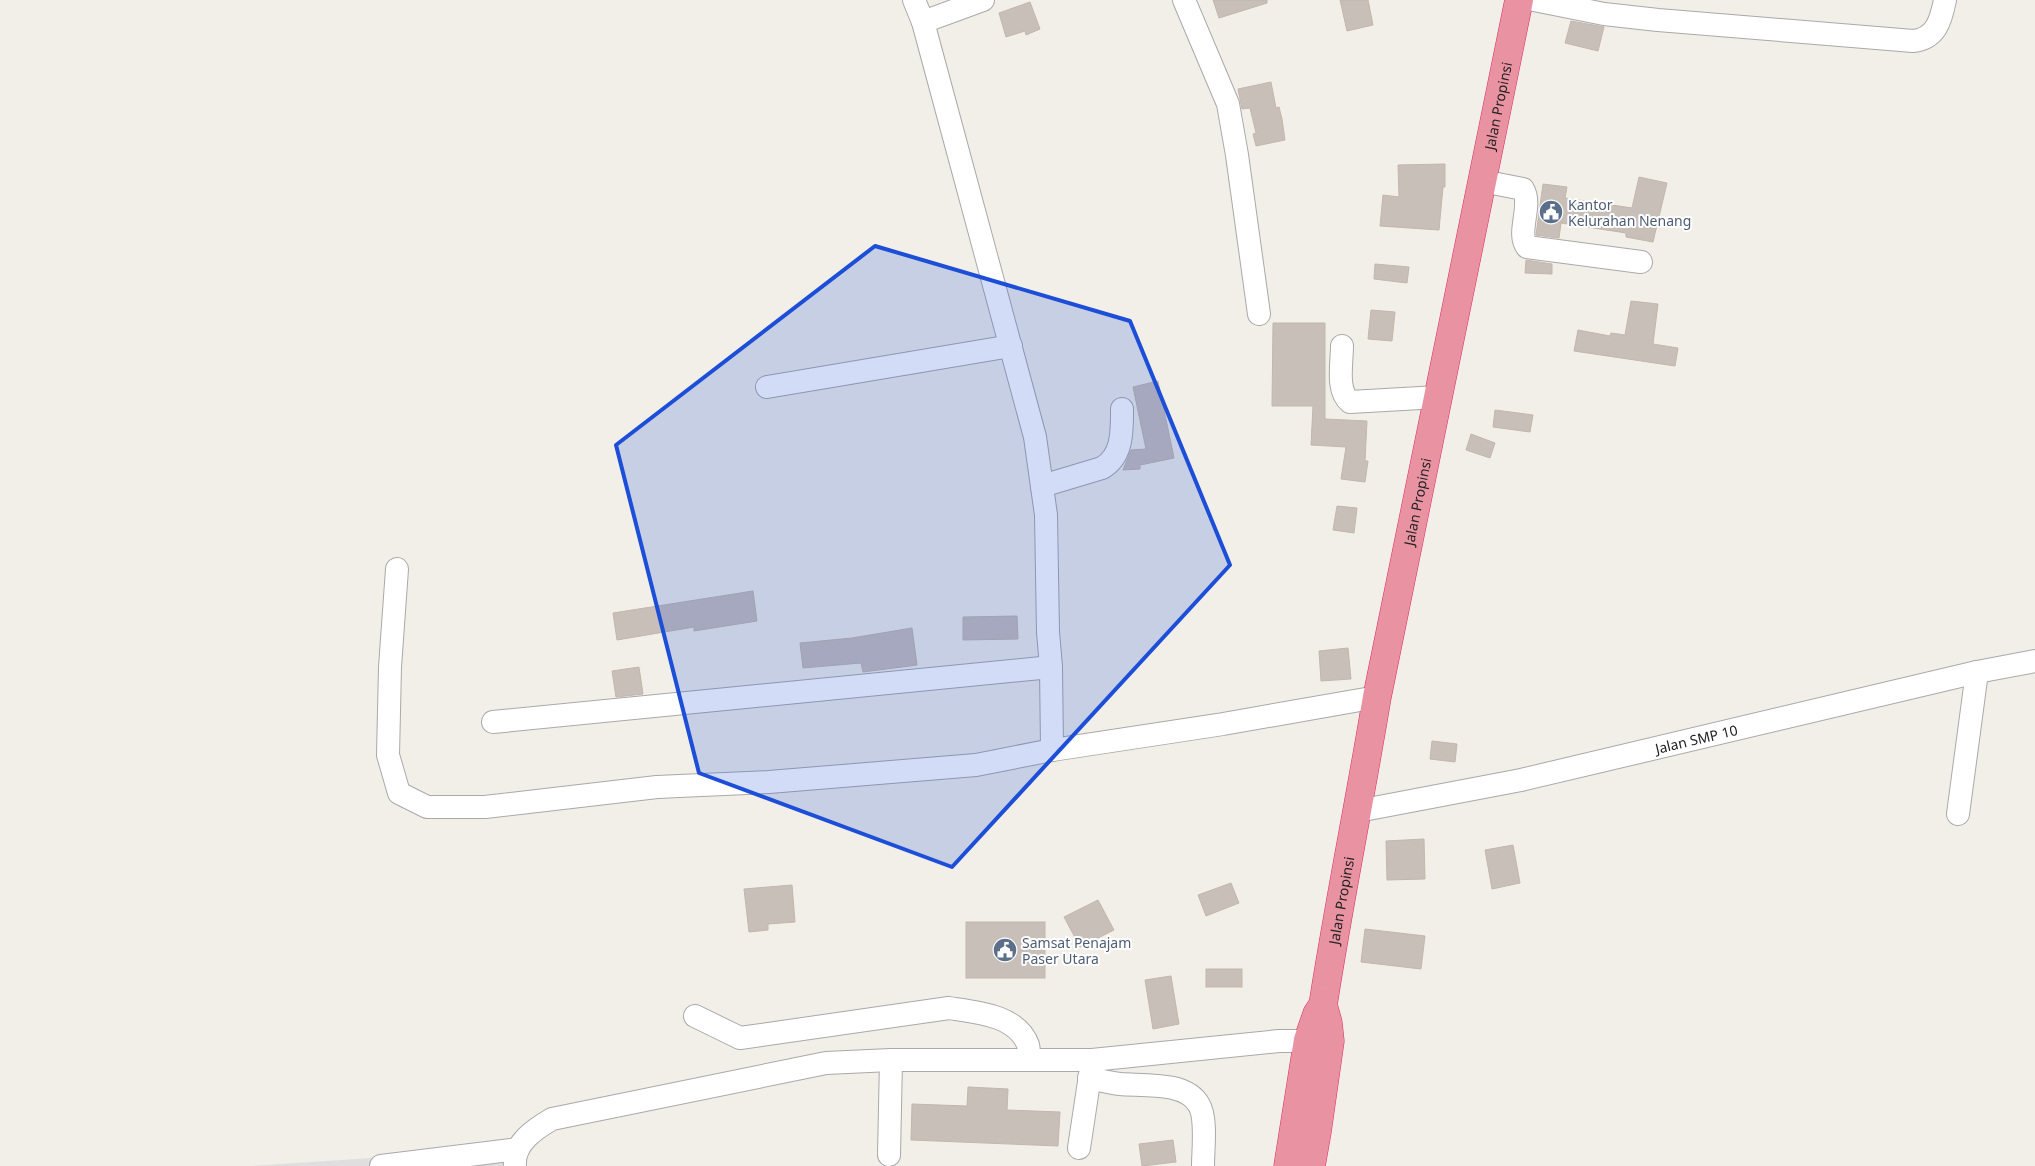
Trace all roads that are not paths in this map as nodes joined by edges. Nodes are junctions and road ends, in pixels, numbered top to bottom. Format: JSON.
{"nodes":[{"id":1,"x":914,"y":0,"type":"edge"},
{"id":2,"x":983,"y":0,"type":"edge"},
{"id":3,"x":1184,"y":0,"type":"edge"},
{"id":4,"x":1519,"y":0,"type":"edge"},
{"id":5,"x":1534,"y":0,"type":"edge"},
{"id":6,"x":1945,"y":0,"type":"edge"},
{"id":7,"x":923,"y":22,"type":"junction"},
{"id":8,"x":1482,"y":181,"type":"junction"},
{"id":9,"x":1641,"y":262,"type":"dead end"},
{"id":10,"x":1259,"y":314,"type":"dead end"},
{"id":11,"x":1011,"y":346,"type":"junction"},
{"id":12,"x":1342,"y":346,"type":"dead end"},
{"id":13,"x":768,"y":387,"type":"dead end"},
{"id":14,"x":1438,"y":397,"type":"junction"},
{"id":15,"x":1122,"y":410,"type":"dead end"},
{"id":16,"x":1042,"y":486,"type":"junction"},
{"id":17,"x":397,"y":569,"type":"dead end"},
{"id":18,"x":2035,"y":661,"type":"edge"},
{"id":19,"x":1051,"y":667,"type":"junction"},
{"id":20,"x":1977,"y":672,"type":"junction"},
{"id":21,"x":1377,"y":698,"type":"junction"},
{"id":22,"x":493,"y":722,"type":"dead end"},
{"id":23,"x":1052,"y":750,"type":"junction"},
{"id":24,"x":1358,"y":812,"type":"junction"},
{"id":25,"x":1958,"y":814,"type":"dead end"},
{"id":26,"x":695,"y":1016,"type":"dead end"},
{"id":27,"x":1319,"y":1041,"type":"junction"},
{"id":28,"x":891,"y":1060,"type":"junction"},
{"id":29,"x":1030,"y":1060,"type":"junction"},
{"id":30,"x":1091,"y":1069,"type":"junction"},
{"id":31,"x":1079,"y":1148,"type":"dead end"},
{"id":32,"x":889,"y":1155,"type":"dead end"},
{"id":33,"x":517,"y":1158,"type":"edge"},
{"id":34,"x":443,"y":1162,"type":"edge"},
{"id":35,"x":381,"y":1166,"type":"edge"},
{"id":36,"x":1203,"y":1166,"type":"edge"},
{"id":37,"x":1288,"y":1166,"type":"edge"},
{"id":38,"x":1311,"y":1166,"type":"edge"}],
"edges":[{"from":1,"to":7,"type":"street"},
{"from":2,"to":7,"type":"street"},
{"from":3,"to":10,"type":"street"},
{"from":4,"to":8,"type":"highway","name":"Jalan Propinsi"},
{"from":5,"to":6,"type":"street"},
{"from":7,"to":11,"type":"street"},
{"from":8,"to":9,"type":"street"},
{"from":8,"to":14,"type":"highway","name":"Jalan Propinsi"},
{"from":11,"to":13,"type":"street"},
{"from":11,"to":16,"type":"street"},
{"from":12,"to":14,"type":"street"},
{"from":14,"to":21,"type":"highway","name":"Jalan Propinsi"},
{"from":15,"to":16,"type":"street"},
{"from":16,"to":19,"type":"street"},
{"from":17,"to":23,"type":"street"},
{"from":18,"to":20,"type":"street","name":"Jalan SMP 10"},
{"from":19,"to":22,"type":"street"},
{"from":19,"to":23,"type":"street"},
{"from":20,"to":24,"type":"street","name":"Jalan SMP 10"},
{"from":20,"to":25,"type":"street"},
{"from":21,"to":23,"type":"street"},
{"from":21,"to":24,"type":"highway","name":"Jalan Propinsi"},
{"from":24,"to":27,"type":"highway","name":"Jalan Propinsi"},
{"from":26,"to":29,"type":"street"},
{"from":27,"to":30,"type":"street"},
{"from":27,"to":37,"type":"highway","name":"Jalan Propinsi"},
{"from":27,"to":38,"type":"highway"},
{"from":28,"to":29,"type":"street"},
{"from":28,"to":32,"type":"street"},
{"from":28,"to":33,"type":"street"},
{"from":29,"to":30,"type":"street"},
{"from":30,"to":31,"type":"street"},
{"from":30,"to":36,"type":"street"},
{"from":33,"to":34,"type":"street"},
{"from":34,"to":35,"type":"street"}]}
